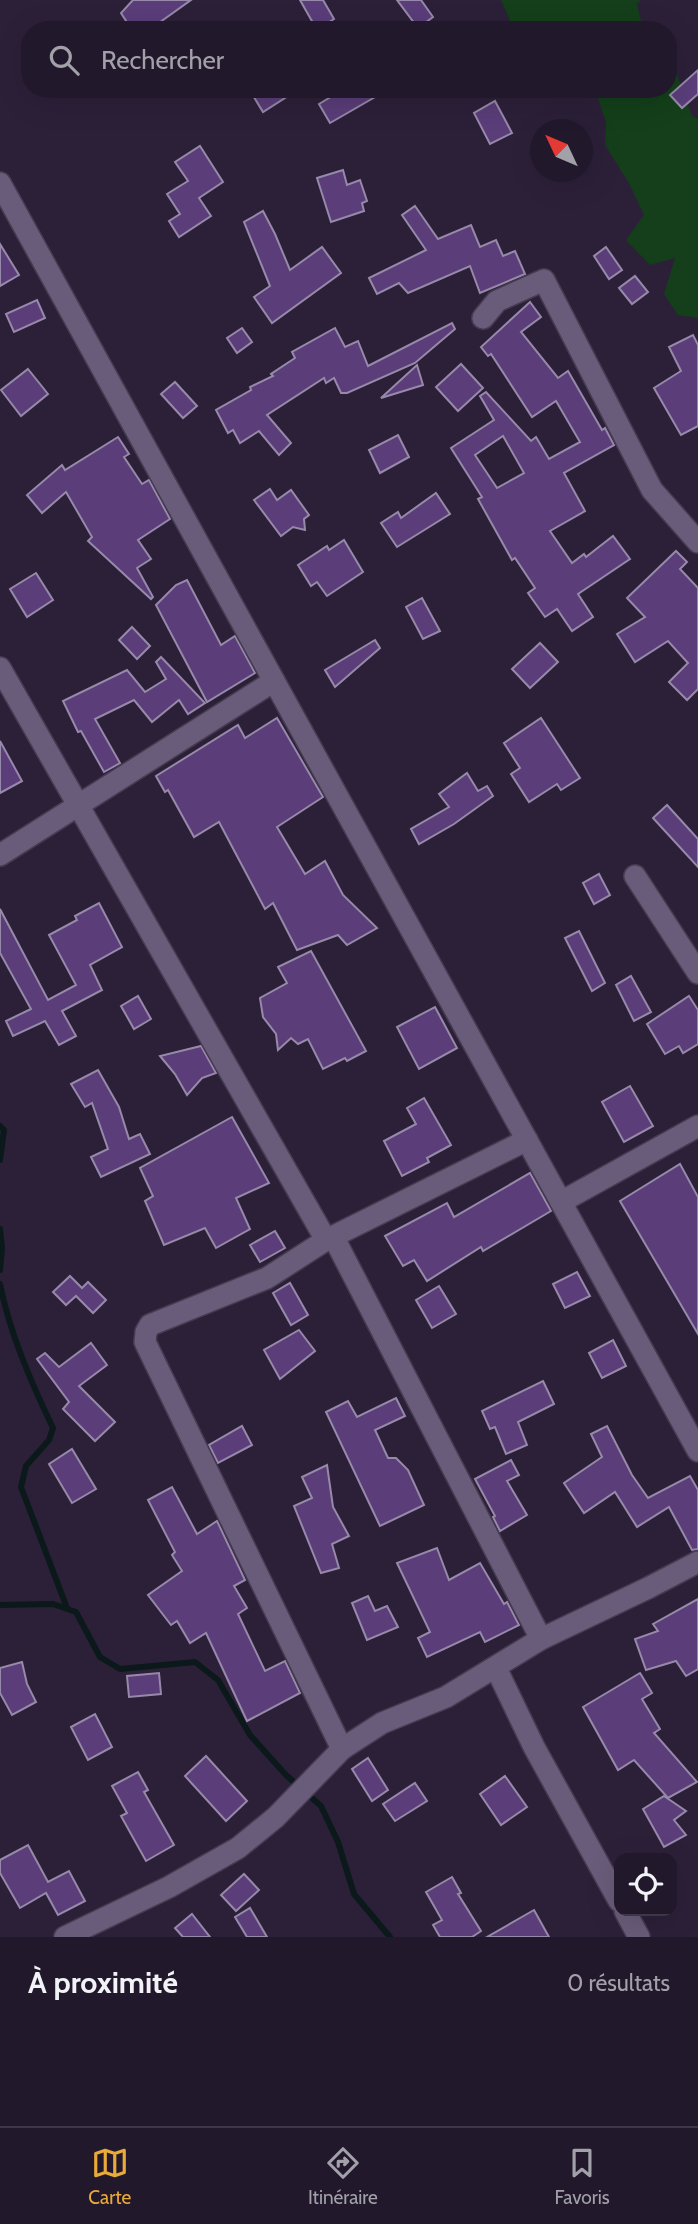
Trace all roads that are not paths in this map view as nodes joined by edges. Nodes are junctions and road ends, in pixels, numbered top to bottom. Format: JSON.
{"nodes":[{"id":1,"x":0,"y":183,"type":"edge"},
{"id":2,"x":483,"y":318,"type":"dead end"},
{"id":3,"x":698,"y":542,"type":"edge"},
{"id":4,"x":0,"y":668,"type":"edge"},
{"id":5,"x":274,"y":681,"type":"junction"},
{"id":6,"x":79,"y":806,"type":"junction"},
{"id":7,"x":0,"y":855,"type":"edge"},
{"id":8,"x":635,"y":876,"type":"dead end"},
{"id":9,"x":698,"y":973,"type":"edge"},
{"id":10,"x":698,"y":1126,"type":"edge"},
{"id":11,"x":527,"y":1140,"type":"junction"},
{"id":12,"x":561,"y":1202,"type":"junction"},
{"id":13,"x":330,"y":1239,"type":"junction"},
{"id":14,"x":698,"y":1451,"type":"edge"},
{"id":15,"x":698,"y":1562,"type":"edge"},
{"id":16,"x":541,"y":1640,"type":"junction"},
{"id":17,"x":496,"y":1668,"type":"junction"},
{"id":18,"x":342,"y":1749,"type":"junction"},
{"id":19,"x":614,"y":1892,"type":"edge"},
{"id":20,"x":628,"y":1916,"type":"edge"},
{"id":21,"x":65,"y":1937,"type":"edge"},
{"id":22,"x":639,"y":1937,"type":"edge"}],
"edges":[{"from":1,"to":5,"type":"street"},
{"from":2,"to":3,"type":"street"},
{"from":4,"to":6,"type":"street"},
{"from":5,"to":6,"type":"street"},
{"from":5,"to":11,"type":"street"},
{"from":6,"to":7,"type":"street"},
{"from":6,"to":13,"type":"street"},
{"from":8,"to":9,"type":"street"},
{"from":10,"to":12,"type":"street"},
{"from":11,"to":12,"type":"street"},
{"from":11,"to":13,"type":"street"},
{"from":12,"to":14,"type":"street"},
{"from":13,"to":16,"type":"street"},
{"from":13,"to":18,"type":"street"},
{"from":15,"to":16,"type":"street"},
{"from":16,"to":17,"type":"street"},
{"from":17,"to":18,"type":"street"},
{"from":17,"to":19,"type":"street"},
{"from":18,"to":21,"type":"street"},
{"from":20,"to":22,"type":"street"}]}
